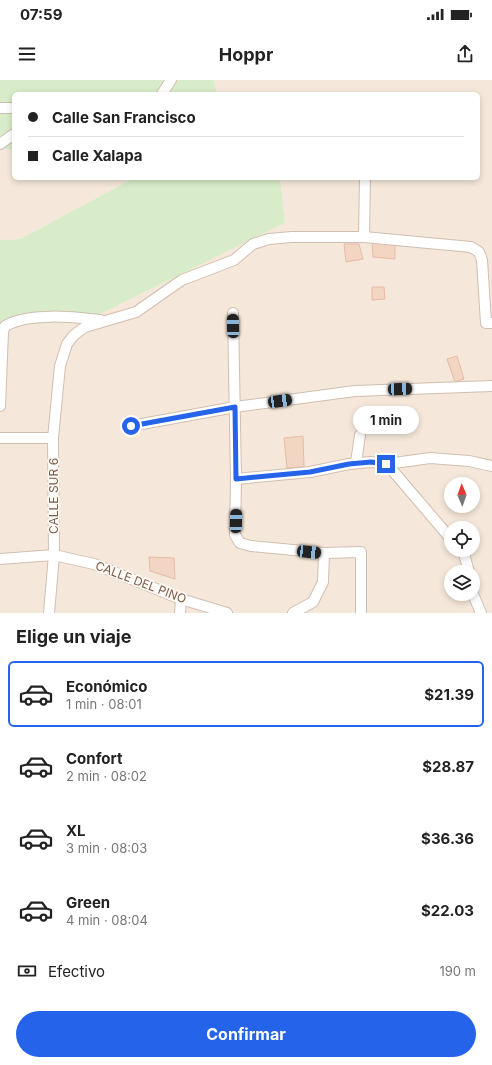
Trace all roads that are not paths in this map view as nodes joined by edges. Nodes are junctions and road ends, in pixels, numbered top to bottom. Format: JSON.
{"nodes":[{"id":1,"x":171,"y":80,"type":"edge"},
{"id":2,"x":163,"y":92,"type":"edge"},
{"id":3,"x":0,"y":108,"type":"edge"},
{"id":4,"x":12,"y":108,"type":"edge"},
{"id":5,"x":12,"y":135,"type":"edge"},
{"id":6,"x":0,"y":144,"type":"edge"},
{"id":7,"x":365,"y":180,"type":"edge"},
{"id":8,"x":364,"y":237,"type":"junction"},
{"id":9,"x":233,"y":313,"type":"dead end"},
{"id":10,"x":107,"y":320,"type":"junction"},
{"id":11,"x":489,"y":323,"type":"edge"},
{"id":12,"x":492,"y":386,"type":"edge"},
{"id":13,"x":0,"y":406,"type":"edge"},
{"id":14,"x":235,"y":407,"type":"junction"},
{"id":15,"x":131,"y":426,"type":"dead end"},
{"id":16,"x":360,"y":435,"type":"dead end"},
{"id":17,"x":0,"y":438,"type":"edge"},
{"id":18,"x":53,"y":438,"type":"junction"},
{"id":19,"x":356,"y":463,"type":"junction"},
{"id":20,"x":386,"y":464,"type":"junction"},
{"id":21,"x":492,"y":466,"type":"edge"},
{"id":22,"x":236,"y":479,"type":"junction"},
{"id":23,"x":444,"y":531,"type":"edge"},
{"id":24,"x":324,"y":553,"type":"junction"},
{"id":25,"x":54,"y":555,"type":"junction"},
{"id":26,"x":0,"y":559,"type":"edge"},
{"id":27,"x":181,"y":599,"type":"junction"},
{"id":28,"x":476,"y":601,"type":"edge"},
{"id":29,"x":48,"y":613,"type":"edge"},
{"id":30,"x":180,"y":613,"type":"edge"},
{"id":31,"x":227,"y":613,"type":"edge"},
{"id":32,"x":293,"y":613,"type":"edge"},
{"id":33,"x":361,"y":613,"type":"edge"},
{"id":34,"x":481,"y":613,"type":"edge"}],
"edges":[{"from":1,"to":2,"type":"street"},
{"from":3,"to":4,"type":"street"},
{"from":5,"to":6,"type":"street"},
{"from":7,"to":8,"type":"street"},
{"from":8,"to":10,"type":"street"},
{"from":8,"to":11,"type":"street"},
{"from":9,"to":14,"type":"street"},
{"from":10,"to":13,"type":"street"},
{"from":10,"to":18,"type":"street","name":"CALLE SUR 6"},
{"from":12,"to":14,"type":"street"},
{"from":14,"to":15,"type":"street"},
{"from":14,"to":22,"type":"street"},
{"from":16,"to":19,"type":"street"},
{"from":17,"to":18,"type":"street"},
{"from":18,"to":25,"type":"street","name":"CALLE SUR 6"},
{"from":19,"to":20,"type":"street"},
{"from":19,"to":22,"type":"street"},
{"from":20,"to":21,"type":"street"},
{"from":20,"to":23,"type":"street"},
{"from":22,"to":24,"type":"street"},
{"from":24,"to":32,"type":"street"},
{"from":24,"to":33,"type":"street"},
{"from":25,"to":26,"type":"street","name":"CALLE DEL PINO"},
{"from":25,"to":27,"type":"street","name":"CALLE DEL PINO"},
{"from":25,"to":29,"type":"street","name":"CALLE SUR 6"},
{"from":27,"to":30,"type":"street"},
{"from":27,"to":31,"type":"street","name":"CALLE DEL PINO"},
{"from":28,"to":34,"type":"street"}]}
